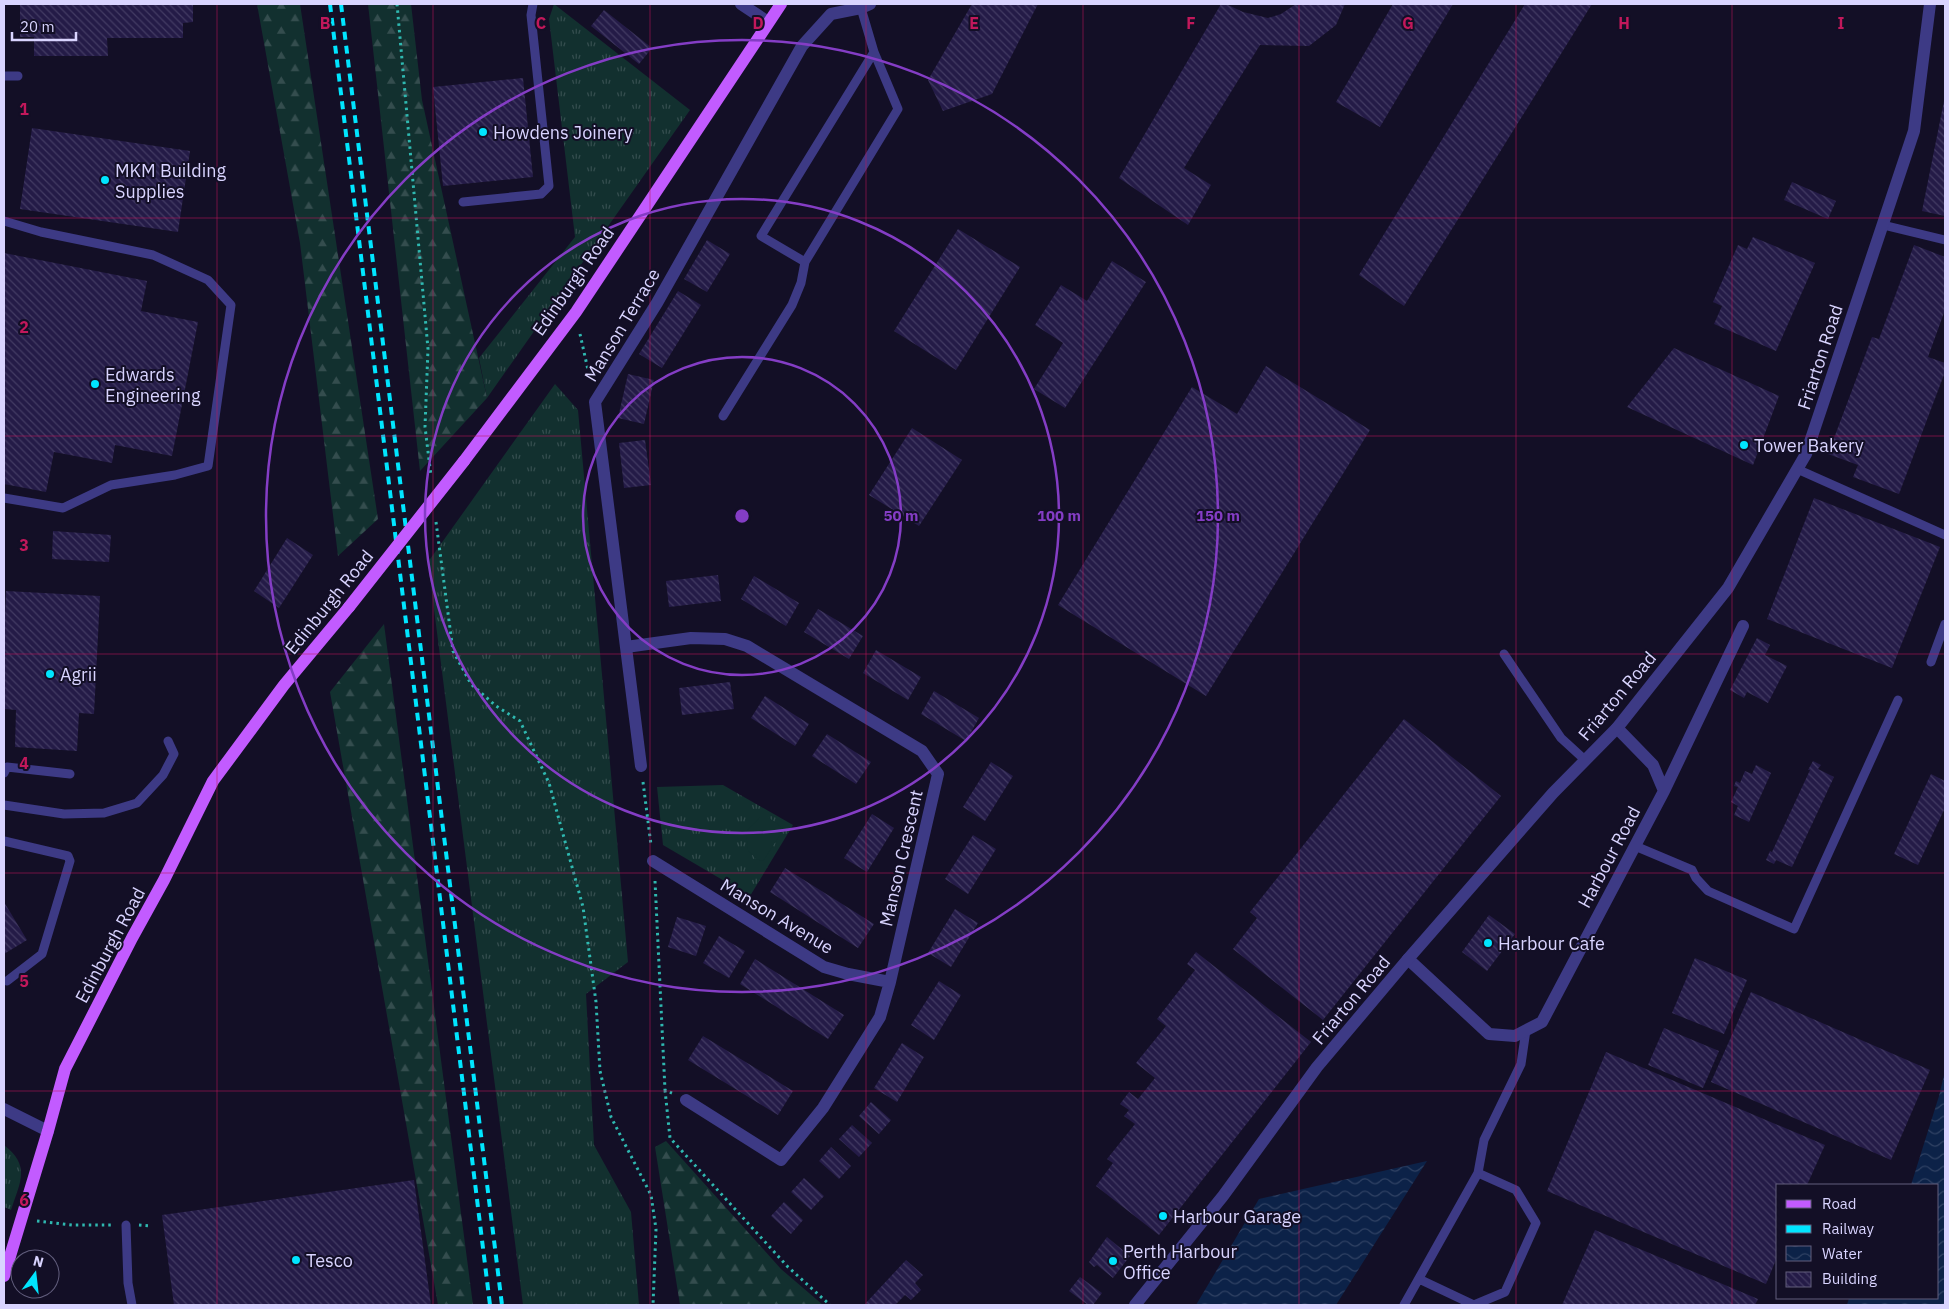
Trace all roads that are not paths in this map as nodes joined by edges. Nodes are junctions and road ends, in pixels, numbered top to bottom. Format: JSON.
{"nodes":[{"id":1,"x":533,"y":4,"type":"edge"},
{"id":2,"x":741,"y":4,"type":"edge"},
{"id":3,"x":781,"y":4,"type":"edge"},
{"id":4,"x":1930,"y":4,"type":"edge"},
{"id":5,"x":866,"y":6,"type":"edge"},
{"id":6,"x":768,"y":22,"type":"junction"},
{"id":7,"x":874,"y":52,"type":"junction"},
{"id":8,"x":4,"y":76,"type":"edge"},
{"id":9,"x":18,"y":76,"type":"dead end"},
{"id":10,"x":463,"y":202,"type":"dead end"},
{"id":11,"x":4,"y":221,"type":"edge"},
{"id":12,"x":1883,"y":225,"type":"junction"},
{"id":13,"x":1945,"y":240,"type":"edge"},
{"id":14,"x":805,"y":262,"type":"junction"},
{"id":15,"x":723,"y":416,"type":"dead end"},
{"id":16,"x":1797,"y":469,"type":"junction"},
{"id":17,"x":4,"y":498,"type":"edge"},
{"id":18,"x":1945,"y":536,"type":"edge"},
{"id":19,"x":1945,"y":624,"type":"edge"},
{"id":20,"x":1743,"y":626,"type":"dead end"},
{"id":21,"x":626,"y":647,"type":"junction"},
{"id":22,"x":1504,"y":654,"type":"dead end"},
{"id":23,"x":1931,"y":662,"type":"dead end"},
{"id":24,"x":1898,"y":700,"type":"dead end"},
{"id":25,"x":1617,"y":728,"type":"junction"},
{"id":26,"x":168,"y":741,"type":"dead end"},
{"id":27,"x":1585,"y":760,"type":"junction"},
{"id":28,"x":641,"y":766,"type":"road end"},
{"id":29,"x":4,"y":773,"type":"edge"},
{"id":30,"x":70,"y":774,"type":"dead end"},
{"id":31,"x":1664,"y":790,"type":"junction"},
{"id":32,"x":4,"y":805,"type":"edge"},
{"id":33,"x":4,"y":841,"type":"edge"},
{"id":34,"x":1635,"y":846,"type":"junction"},
{"id":35,"x":653,"y":861,"type":"road end"},
{"id":36,"x":1408,"y":959,"type":"junction"},
{"id":37,"x":7,"y":981,"type":"dead end"},
{"id":38,"x":890,"y":982,"type":"junction"},
{"id":39,"x":1526,"y":1030,"type":"junction"},
{"id":40,"x":686,"y":1100,"type":"road end"},
{"id":41,"x":4,"y":1109,"type":"edge"},
{"id":42,"x":48,"y":1131,"type":"junction"},
{"id":43,"x":1478,"y":1173,"type":"junction"},
{"id":44,"x":126,"y":1225,"type":"road end"},
{"id":45,"x":4,"y":1276,"type":"edge"},
{"id":46,"x":1419,"y":1279,"type":"junction"},
{"id":47,"x":132,"y":1305,"type":"edge"},
{"id":48,"x":1134,"y":1305,"type":"edge"},
{"id":49,"x":1404,"y":1305,"type":"edge"},
{"id":50,"x":1474,"y":1305,"type":"edge"}],
"edges":[{"from":1,"to":10,"type":"lane"},
{"from":2,"to":6,"type":"street"},
{"from":3,"to":6,"type":"main road","name":"Edinburgh Road"},
{"from":4,"to":12,"type":"street","name":"Friarton Road"},
{"from":5,"to":7,"type":"lane"},
{"from":5,"to":21,"type":"street","name":"Manson Terrace"},
{"from":6,"to":42,"type":"main road","name":"Edinburgh Road","bridge":true},
{"from":7,"to":14,"type":"lane"},
{"from":7,"to":14,"type":"lane"},
{"from":8,"to":9,"type":"lane"},
{"from":11,"to":17,"type":"lane"},
{"from":12,"to":13,"type":"lane"},
{"from":12,"to":16,"type":"street","name":"Friarton Road"},
{"from":14,"to":15,"type":"lane"},
{"from":16,"to":18,"type":"lane"},
{"from":16,"to":25,"type":"street","name":"Friarton Road"},
{"from":19,"to":23,"type":"lane"},
{"from":20,"to":31,"type":"street","name":"Harbour Road"},
{"from":21,"to":28,"type":"street","name":"Manson Terrace"},
{"from":21,"to":38,"type":"street","name":"Manson Crescent"},
{"from":22,"to":27,"type":"lane"},
{"from":24,"to":34,"type":"lane"},
{"from":25,"to":27,"type":"street","name":"Friarton Road"},
{"from":25,"to":31,"type":"street"},
{"from":26,"to":32,"type":"lane"},
{"from":27,"to":36,"type":"street","name":"Friarton Road"},
{"from":29,"to":30,"type":"lane"},
{"from":31,"to":34,"type":"street","name":"Harbour Road"},
{"from":33,"to":37,"type":"lane"},
{"from":34,"to":39,"type":"street","name":"Harbour Road"},
{"from":35,"to":38,"type":"street","name":"Manson Avenue"},
{"from":36,"to":39,"type":"street","name":"Harbour Road"},
{"from":36,"to":48,"type":"street","name":"Friarton Road"},
{"from":38,"to":40,"type":"street","name":"Manson Crescent"},
{"from":39,"to":43,"type":"lane"},
{"from":41,"to":42,"type":"street"},
{"from":42,"to":45,"type":"main road","name":"Edinburgh Road"},
{"from":43,"to":46,"type":"lane"},
{"from":43,"to":50,"type":"lane"},
{"from":44,"to":47,"type":"lane"},
{"from":46,"to":49,"type":"lane"},
{"from":46,"to":50,"type":"lane"}]}
